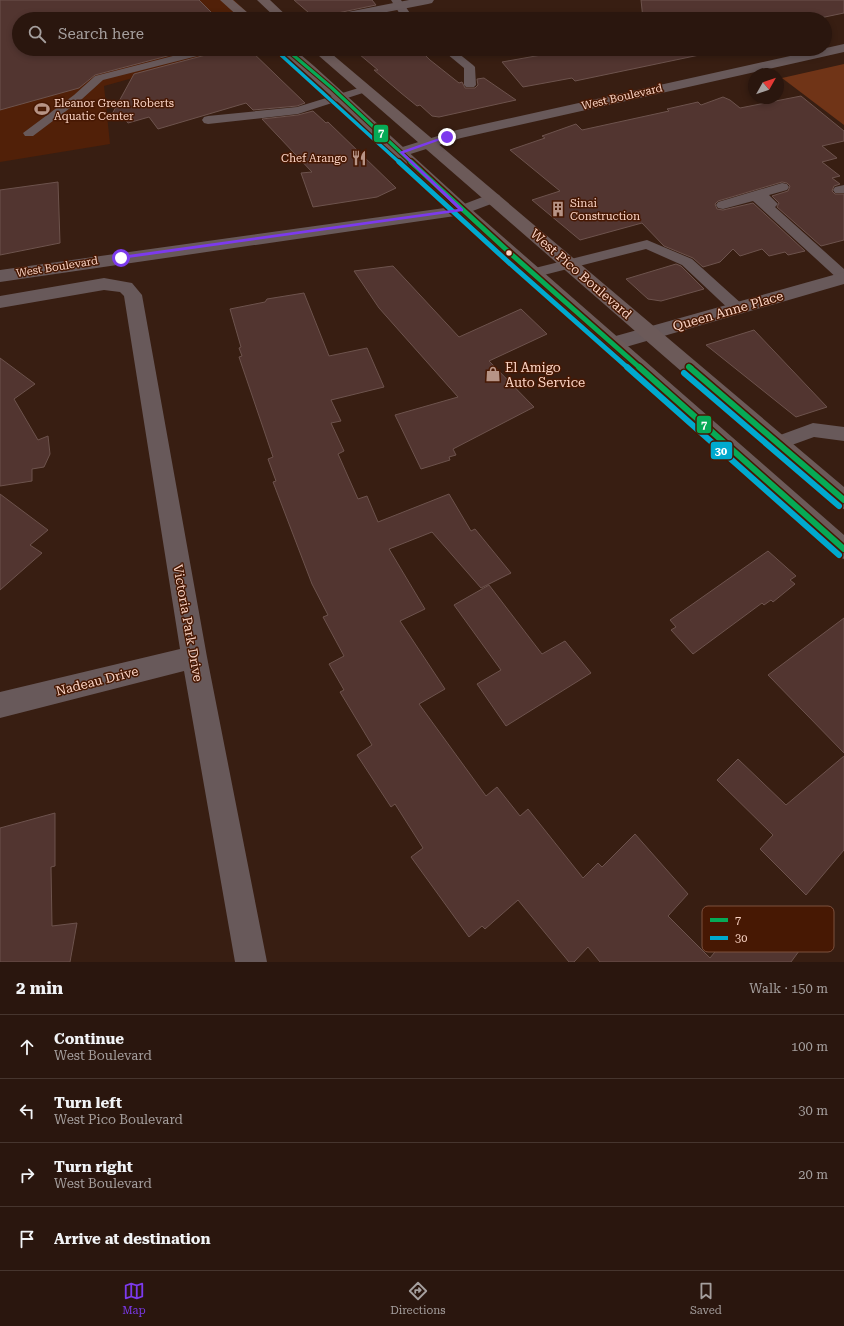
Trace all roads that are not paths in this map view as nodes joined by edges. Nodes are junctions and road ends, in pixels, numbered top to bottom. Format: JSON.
{"nodes":[{"id":1,"x":226,"y":0,"type":"edge"},
{"id":2,"x":262,"y":0,"type":"edge"},
{"id":3,"x":428,"y":0,"type":"edge"},
{"id":4,"x":398,"y":2,"type":"edge"},
{"id":5,"x":241,"y":12,"type":"edge"},
{"id":6,"x":276,"y":12,"type":"edge"},
{"id":7,"x":359,"y":12,"type":"edge"},
{"id":8,"x":403,"y":12,"type":"edge"},
{"id":9,"x":844,"y":48,"type":"edge"},
{"id":10,"x":832,"y":51,"type":"edge"},
{"id":11,"x":185,"y":56,"type":"edge"},
{"id":12,"x":294,"y":56,"type":"edge"},
{"id":13,"x":326,"y":56,"type":"edge"},
{"id":14,"x":455,"y":56,"type":"edge"},
{"id":15,"x":808,"y":56,"type":"edge"},
{"id":16,"x":470,"y":85,"type":"dead end"},
{"id":17,"x":365,"y":89,"type":"junction"},
{"id":18,"x":340,"y":96,"type":"junction"},
{"id":19,"x":208,"y":120,"type":"dead end"},
{"id":20,"x":29,"y":133,"type":"dead end"},
{"id":21,"x":429,"y":143,"type":"junction"},
{"id":22,"x":401,"y":152,"type":"junction"},
{"id":23,"x":782,"y":187,"type":"dead end"},
{"id":24,"x":493,"y":198,"type":"junction"},
{"id":25,"x":723,"y":205,"type":"dead end"},
{"id":26,"x":462,"y":210,"type":"junction"},
{"id":27,"x":569,"y":264,"type":"junction"},
{"id":28,"x":844,"y":270,"type":"edge"},
{"id":29,"x":532,"y":273,"type":"junction"},
{"id":30,"x":0,"y":276,"type":"edge"},
{"id":31,"x":844,"y":277,"type":"edge"},
{"id":32,"x":126,"y":287,"type":"joint"},
{"id":33,"x":0,"y":302,"type":"edge"},
{"id":34,"x":738,"y":309,"type":"junction"},
{"id":35,"x":650,"y":333,"type":"junction"},
{"id":36,"x":612,"y":344,"type":"junction"},
{"id":37,"x":844,"y":434,"type":"edge"},
{"id":38,"x":778,"y":443,"type":"junction"},
{"id":39,"x":844,"y":500,"type":"edge"},
{"id":40,"x":844,"y":549,"type":"edge"},
{"id":41,"x":194,"y":657,"type":"junction"},
{"id":42,"x":0,"y":705,"type":"edge"},
{"id":43,"x":251,"y":962,"type":"edge"}],
"edges":[{"from":1,"to":5,"type":"main road"},
{"from":2,"to":6,"type":"main road"},
{"from":3,"to":4,"type":"street"},
{"from":4,"to":7,"type":"street"},
{"from":4,"to":8,"type":"lane"},
{"from":9,"to":10,"type":"street","name":"West Boulevard"},
{"from":11,"to":20,"type":"lane"},
{"from":12,"to":18,"type":"main road"},
{"from":13,"to":17,"type":"main road","name":"West Pico Boulevard"},
{"from":14,"to":16,"type":"lane"},
{"from":15,"to":21,"type":"street","name":"West Boulevard"},
{"from":17,"to":18,"type":"lane"},
{"from":17,"to":21,"type":"main road","name":"West Pico Boulevard"},
{"from":18,"to":19,"type":"lane"},
{"from":18,"to":22,"type":"main road"},
{"from":21,"to":22,"type":"street","name":"West Boulevard"},
{"from":21,"to":24,"type":"main road","name":"West Pico Boulevard"},
{"from":22,"to":26,"type":"main road"},
{"from":23,"to":28,"type":"lane"},
{"from":24,"to":26,"type":"street","name":"West Boulevard"},
{"from":24,"to":27,"type":"main road","name":"West Pico Boulevard"},
{"from":25,"to":31,"type":"lane"},
{"from":26,"to":29,"type":"main road"},
{"from":26,"to":30,"type":"street","name":"West Boulevard"},
{"from":27,"to":29,"type":"lane"},
{"from":27,"to":34,"type":"lane"},
{"from":27,"to":35,"type":"main road","name":"West Pico Boulevard"},
{"from":29,"to":36,"type":"main road"},
{"from":31,"to":34,"type":"street","name":"Queen Anne Place"},
{"from":32,"to":33,"type":"street","name":"West Boulevard"},
{"from":32,"to":41,"type":"street","name":"Victoria Park Drive"},
{"from":34,"to":35,"type":"street","name":"Queen Anne Place"},
{"from":35,"to":36,"type":"street","name":"Queen Anne Place"},
{"from":35,"to":38,"type":"main road","name":"West Pico Boulevard"},
{"from":36,"to":40,"type":"main road"},
{"from":37,"to":38,"type":"lane"},
{"from":38,"to":39,"type":"main road","name":"West Pico Boulevard"},
{"from":41,"to":42,"type":"street","name":"Nadeau Drive"},
{"from":41,"to":43,"type":"street","name":"Victoria Park Drive"}]}
